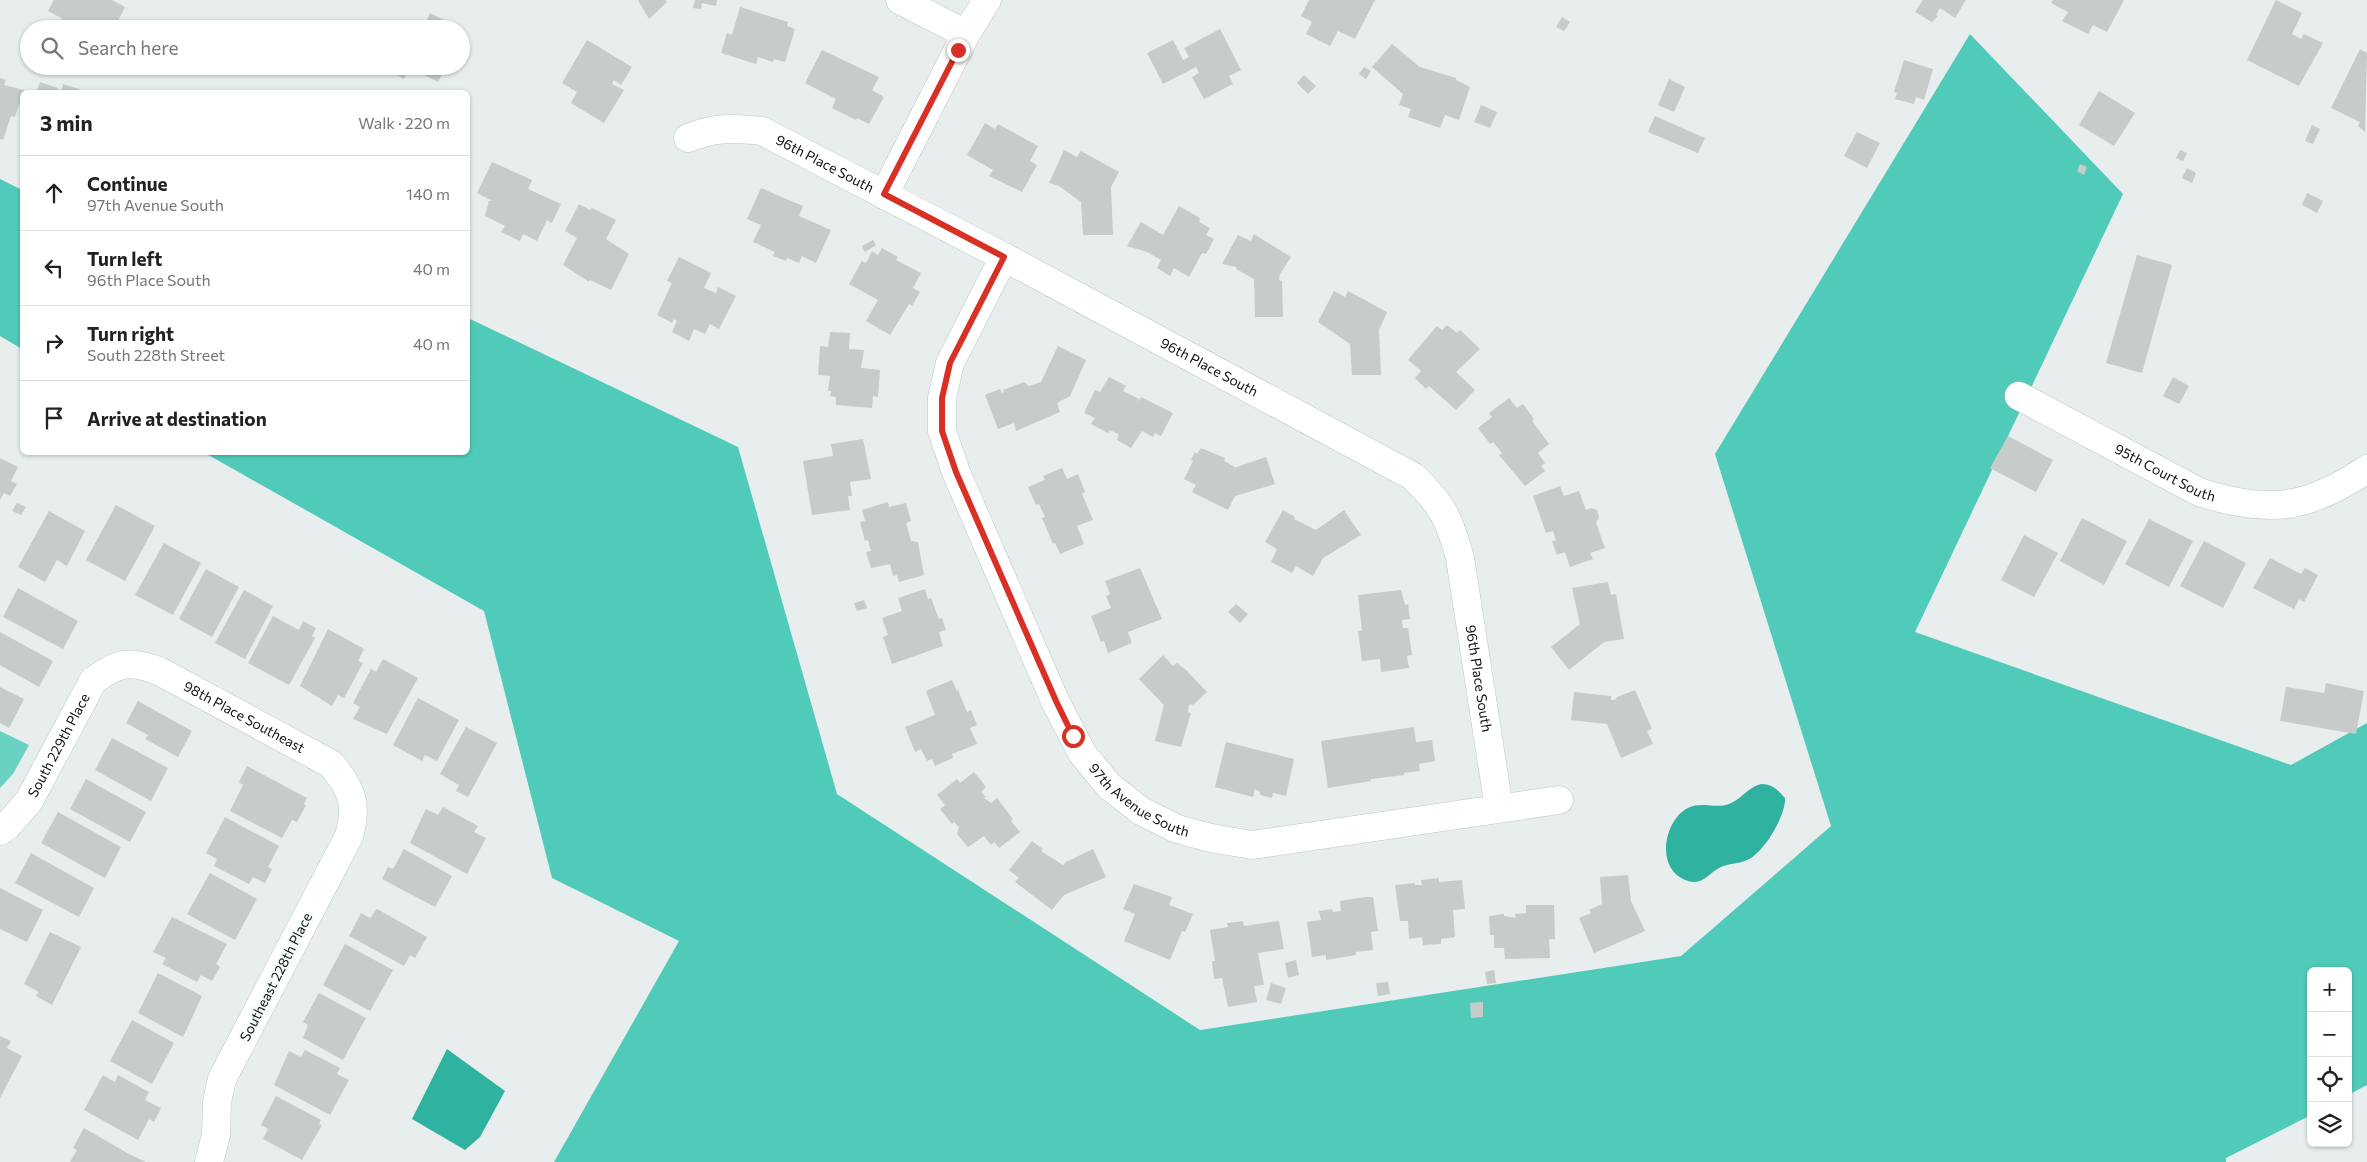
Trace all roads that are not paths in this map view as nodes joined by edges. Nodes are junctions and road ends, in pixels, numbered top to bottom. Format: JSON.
{"nodes":[{"id":1,"x":900,"y":0,"type":"edge"},
{"id":2,"x":986,"y":0,"type":"edge"},
{"id":3,"x":966,"y":34,"type":"junction"},
{"id":4,"x":688,"y":138,"type":"dead end"},
{"id":5,"x":884,"y":194,"type":"junction"},
{"id":6,"x":1004,"y":257,"type":"junction"},
{"id":7,"x":2019,"y":396,"type":"dead end"},
{"id":8,"x":2367,"y":469,"type":"edge"},
{"id":9,"x":120,"y":664,"type":"joint"},
{"id":10,"x":352,"y":796,"type":"joint"},
{"id":11,"x":1559,"y":800,"type":"dead end"},
{"id":12,"x":1499,"y":808,"type":"junction"},
{"id":13,"x":0,"y":831,"type":"edge"},
{"id":14,"x":209,"y":1162,"type":"edge"}],
"edges":[{"from":1,"to":3,"type":"street"},
{"from":2,"to":3,"type":"street"},
{"from":3,"to":5,"type":"street"},
{"from":4,"to":5,"type":"street","name":"96th Place South"},
{"from":5,"to":6,"type":"street","name":"96th Place South"},
{"from":6,"to":12,"type":"street","name":"96th Place South"},
{"from":6,"to":12,"type":"street","name":"97th Avenue South"},
{"from":7,"to":8,"type":"street","name":"95th Court South"},
{"from":9,"to":10,"type":"street","name":"98th Place Southeast"},
{"from":9,"to":13,"type":"street","name":"South 229th Place"},
{"from":10,"to":14,"type":"street","name":"Southeast 228th Place"},
{"from":11,"to":12,"type":"street","name":"97th Avenue South"}]}
